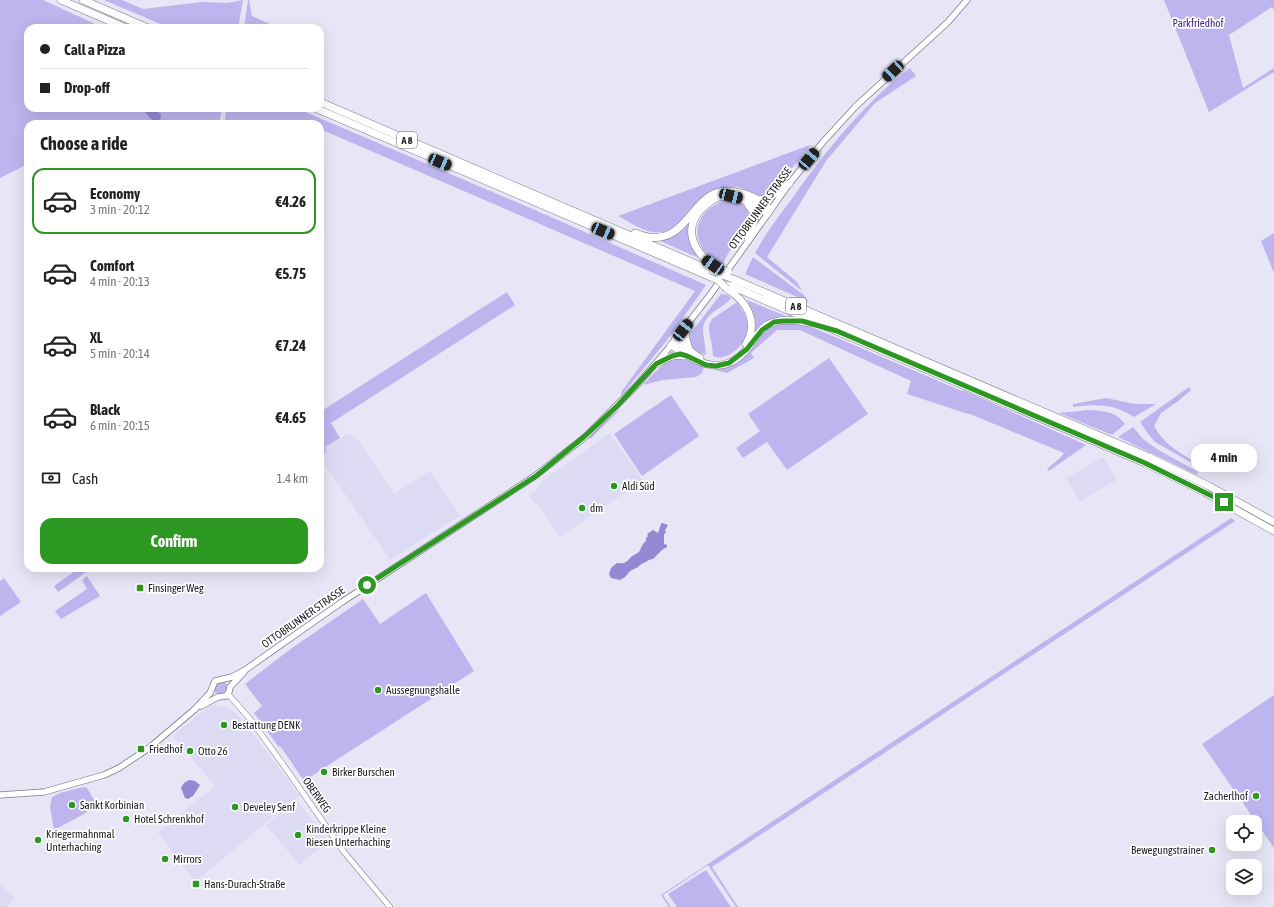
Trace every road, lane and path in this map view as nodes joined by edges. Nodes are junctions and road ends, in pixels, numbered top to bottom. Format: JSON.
{"nodes":[{"id":1,"x":60,"y":0,"type":"edge"},
{"id":2,"x":83,"y":0,"type":"edge"},
{"id":3,"x":967,"y":0,"type":"edge"},
{"id":4,"x":117,"y":24,"type":"edge"},
{"id":5,"x":139,"y":24,"type":"edge"},
{"id":6,"x":324,"y":104,"type":"edge"},
{"id":7,"x":324,"y":112,"type":"edge"},
{"id":8,"x":789,"y":184,"type":"junction"},
{"id":9,"x":743,"y":199,"type":"junction"},
{"id":10,"x":759,"y":200,"type":"junction"},
{"id":11,"x":769,"y":212,"type":"junction"},
{"id":12,"x":590,"y":218,"type":"junction"},
{"id":13,"x":748,"y":240,"type":"junction"},
{"id":14,"x":710,"y":270,"type":"junction"},
{"id":15,"x":731,"y":282,"type":"junction"},
{"id":16,"x":688,"y":323,"type":"junction"},
{"id":17,"x":837,"y":331,"type":"junction"},
{"id":18,"x":673,"y":342,"type":"junction"},
{"id":19,"x":689,"y":354,"type":"junction"},
{"id":20,"x":656,"y":364,"type":"junction"},
{"id":21,"x":1274,"y":522,"type":"edge"},
{"id":22,"x":1274,"y":530,"type":"edge"},
{"id":23,"x":245,"y":670,"type":"junction"},
{"id":24,"x":223,"y":679,"type":"junction"},
{"id":25,"x":230,"y":687,"type":"junction"},
{"id":26,"x":212,"y":688,"type":"junction"},
{"id":27,"x":228,"y":694,"type":"junction"},
{"id":28,"x":218,"y":697,"type":"junction"},
{"id":29,"x":194,"y":710,"type":"junction"},
{"id":30,"x":0,"y":795,"type":"edge"},
{"id":31,"x":390,"y":907,"type":"edge"}],
"edges":[{"from":1,"to":4,"type":"highway"},
{"from":2,"to":5,"type":"highway"},
{"from":3,"to":8,"type":"main road","name":"OTTOBRUNNER STRASSE"},
{"from":6,"to":12,"type":"highway","number":"A 8"},
{"from":7,"to":14,"type":"highway","number":"A 8"},
{"from":8,"to":10,"type":"highway"},
{"from":8,"to":11,"type":"main road","name":"OTTOBRUNNER STRASSE"},
{"from":9,"to":11,"type":"highway"},
{"from":9,"to":13,"type":"highway"},
{"from":9,"to":14,"type":"highway"},
{"from":10,"to":11,"type":"highway"},
{"from":10,"to":12,"type":"highway"},
{"from":11,"to":13,"type":"main road","name":"OTTOBRUNNER STRASSE"},
{"from":12,"to":14,"type":"highway","number":"A 8"},
{"from":13,"to":16,"type":"main road","name":"OTTOBRUNNER STRASSE"},
{"from":14,"to":15,"type":"highway","number":"A 8","bridge":true},
{"from":14,"to":15,"type":"highway","number":"A 8","bridge":true},
{"from":15,"to":17,"type":"highway","number":"A 8"},
{"from":15,"to":19,"type":"highway"},
{"from":15,"to":21,"type":"highway","number":"A 8"},
{"from":16,"to":18,"type":"main road","name":"OTTOBRUNNER STRASSE"},
{"from":16,"to":19,"type":"highway"},
{"from":17,"to":19,"type":"highway"},
{"from":17,"to":22,"type":"highway","number":"A 8"},
{"from":18,"to":19,"type":"highway"},
{"from":18,"to":20,"type":"main road","name":"OTTOBRUNNER STRASSE"},
{"from":19,"to":20,"type":"highway"},
{"from":20,"to":23,"type":"main road","name":"OTTOBRUNNER STRASSE"},
{"from":23,"to":24,"type":"main road","name":"OTTOBRUNNER STRASSE"},
{"from":23,"to":25,"type":"main road","name":"OTTOBRUNNER STRASSE"},
{"from":24,"to":25,"type":"main road"},
{"from":24,"to":26,"type":"main road","name":"OTTOBRUNNER STRASSE"},
{"from":25,"to":27,"type":"main road","name":"OTTOBRUNNER STRASSE"},
{"from":26,"to":28,"type":"main road"},
{"from":26,"to":29,"type":"main road","name":"OTTOBRUNNER STRASSE"},
{"from":27,"to":28,"type":"main road","name":"OTTOBRUNNER STRASSE"},
{"from":27,"to":31,"type":"street","name":"OBERWEG"},
{"from":28,"to":29,"type":"main road","name":"OTTOBRUNNER STRASSE"},
{"from":29,"to":30,"type":"main road","name":"OTTOBRUNNER STRASSE"}]}
